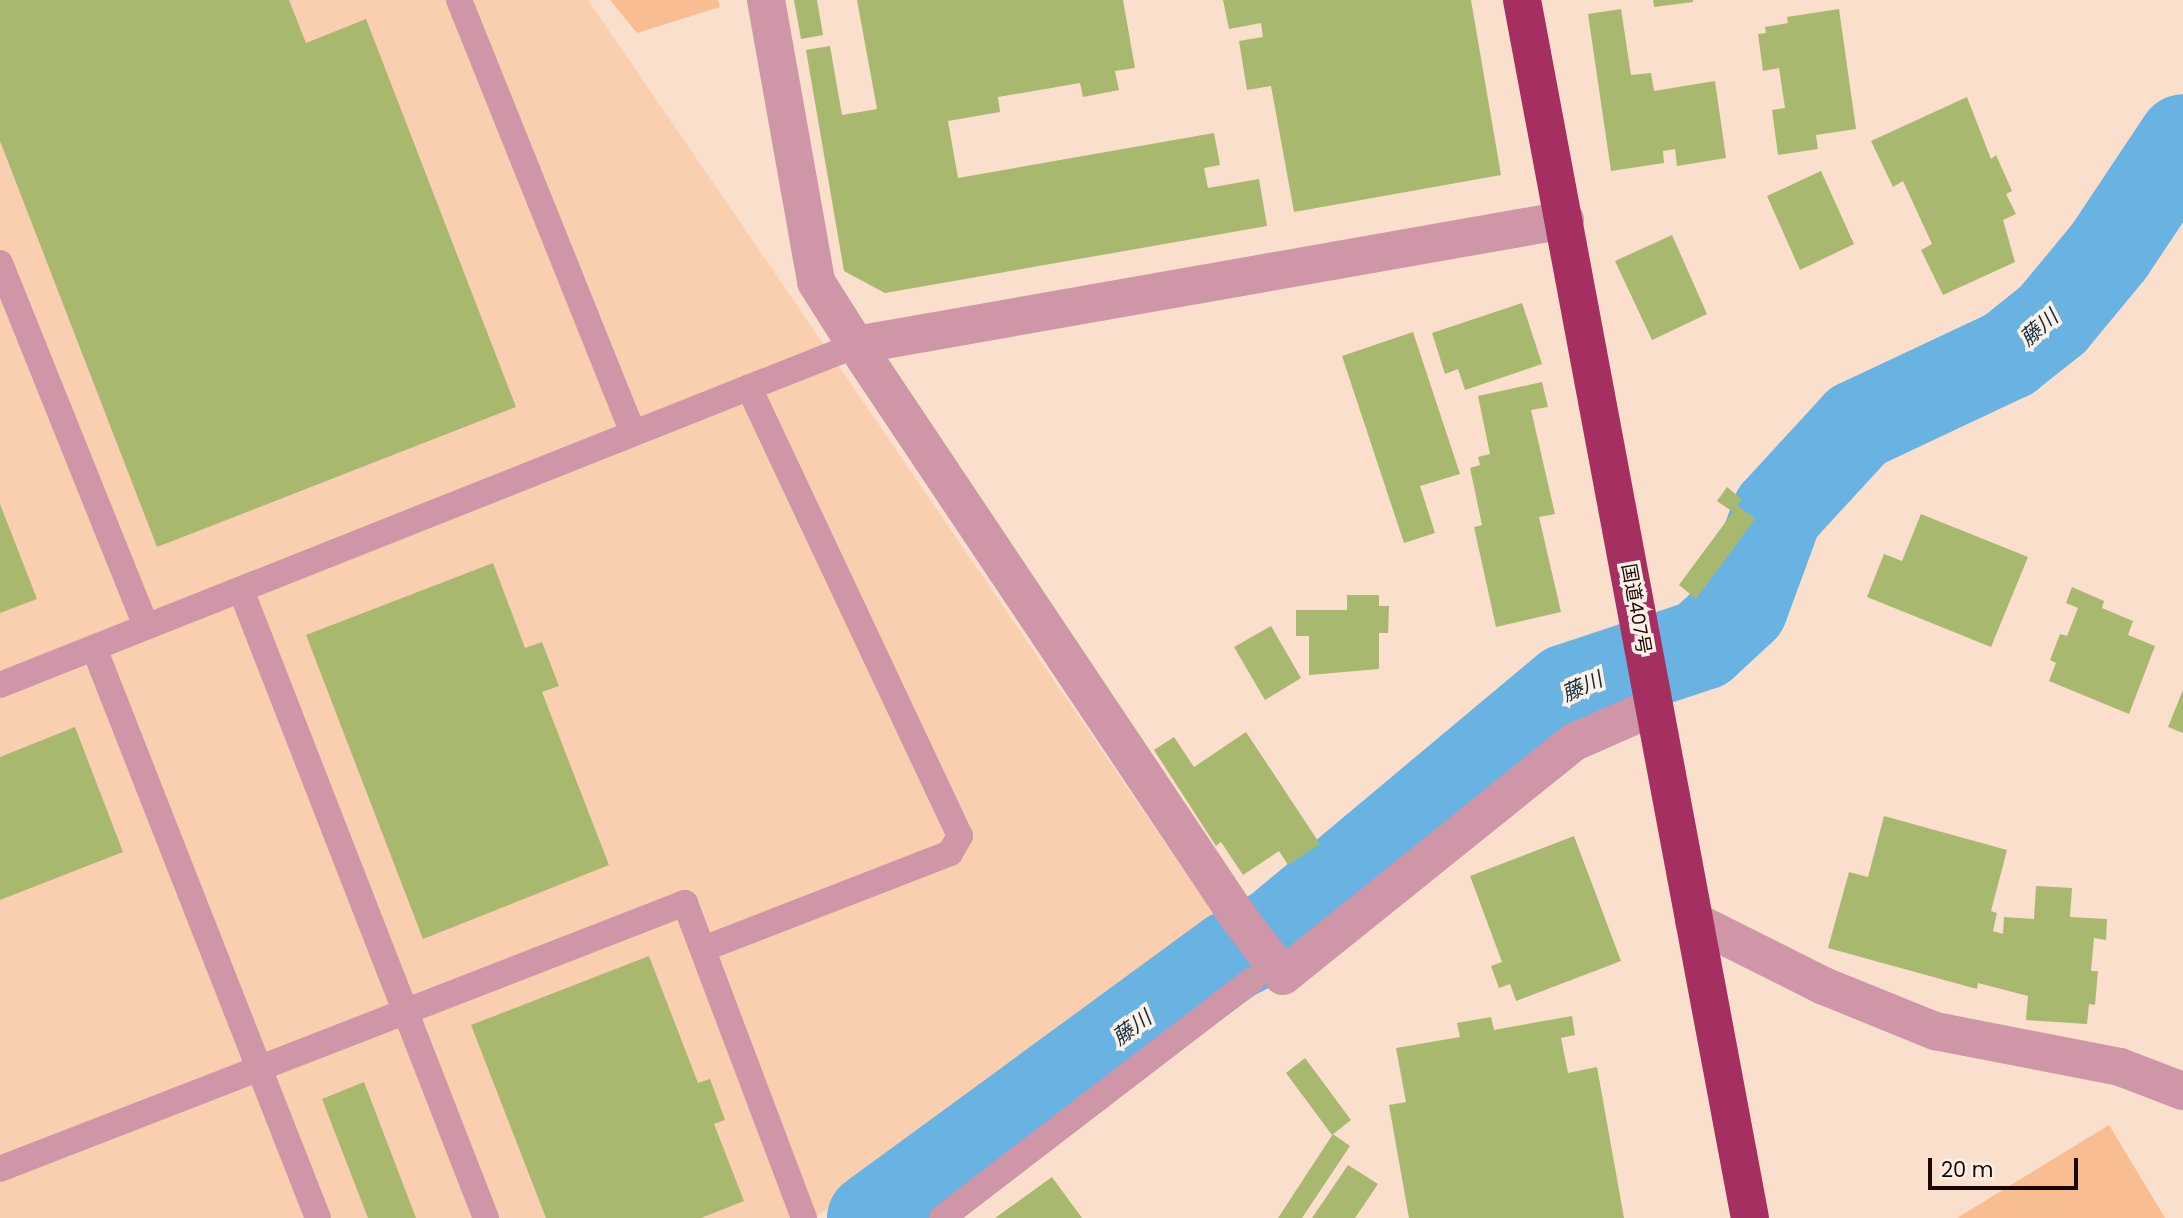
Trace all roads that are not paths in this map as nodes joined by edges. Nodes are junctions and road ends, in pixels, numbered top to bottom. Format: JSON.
{"nodes":[{"id":1,"x":459,"y":0,"type":"edge"},
{"id":2,"x":766,"y":0,"type":"edge"},
{"id":3,"x":1522,"y":0,"type":"edge"},
{"id":4,"x":1565,"y":220,"type":"junction"},
{"id":5,"x":0,"y":263,"type":"edge"},
{"id":6,"x":856,"y":345,"type":"junction"},
{"id":7,"x":749,"y":387,"type":"junction"},
{"id":8,"x":633,"y":433,"type":"junction"},
{"id":9,"x":241,"y":590,"type":"junction"},
{"id":10,"x":146,"y":627,"type":"junction"},
{"id":11,"x":94,"y":648,"type":"junction"},
{"id":12,"x":0,"y":685,"type":"edge"},
{"id":13,"x":1654,"y":707,"type":"junction"},
{"id":14,"x":1694,"y":921,"type":"junction"},
{"id":15,"x":703,"y":949,"type":"junction"},
{"id":16,"x":1260,"y":968,"type":"junction"},
{"id":17,"x":405,"y":1012,"type":"junction"},
{"id":18,"x":259,"y":1069,"type":"junction"},
{"id":19,"x":2182,"y":1086,"type":"edge"},
{"id":20,"x":0,"y":1169,"type":"edge"},
{"id":21,"x":318,"y":1218,"type":"edge"},
{"id":22,"x":486,"y":1218,"type":"edge"},
{"id":23,"x":804,"y":1218,"type":"edge"},
{"id":24,"x":942,"y":1218,"type":"edge"},
{"id":25,"x":1750,"y":1218,"type":"edge"}],
"edges":[{"from":1,"to":8,"type":"lane"},
{"from":2,"to":6,"type":"street"},
{"from":3,"to":4,"type":"highway","name":"国道407号"},
{"from":4,"to":6,"type":"street"},
{"from":4,"to":13,"type":"highway","name":"国道407号"},
{"from":5,"to":10,"type":"lane"},
{"from":6,"to":7,"type":"lane"},
{"from":6,"to":16,"type":"street"},
{"from":7,"to":8,"type":"lane"},
{"from":7,"to":15,"type":"lane"},
{"from":8,"to":9,"type":"lane"},
{"from":9,"to":10,"type":"lane"},
{"from":9,"to":17,"type":"lane"},
{"from":10,"to":11,"type":"lane"},
{"from":11,"to":12,"type":"lane"},
{"from":11,"to":18,"type":"lane"},
{"from":13,"to":14,"type":"highway","name":"国道407号"},
{"from":13,"to":16,"type":"street"},
{"from":14,"to":19,"type":"street"},
{"from":14,"to":25,"type":"highway","name":"国道407号"},
{"from":15,"to":17,"type":"lane"},
{"from":15,"to":23,"type":"lane"},
{"from":16,"to":24,"type":"lane"},
{"from":17,"to":18,"type":"lane"},
{"from":17,"to":22,"type":"lane"},
{"from":18,"to":20,"type":"lane"},
{"from":18,"to":21,"type":"lane"}]}
